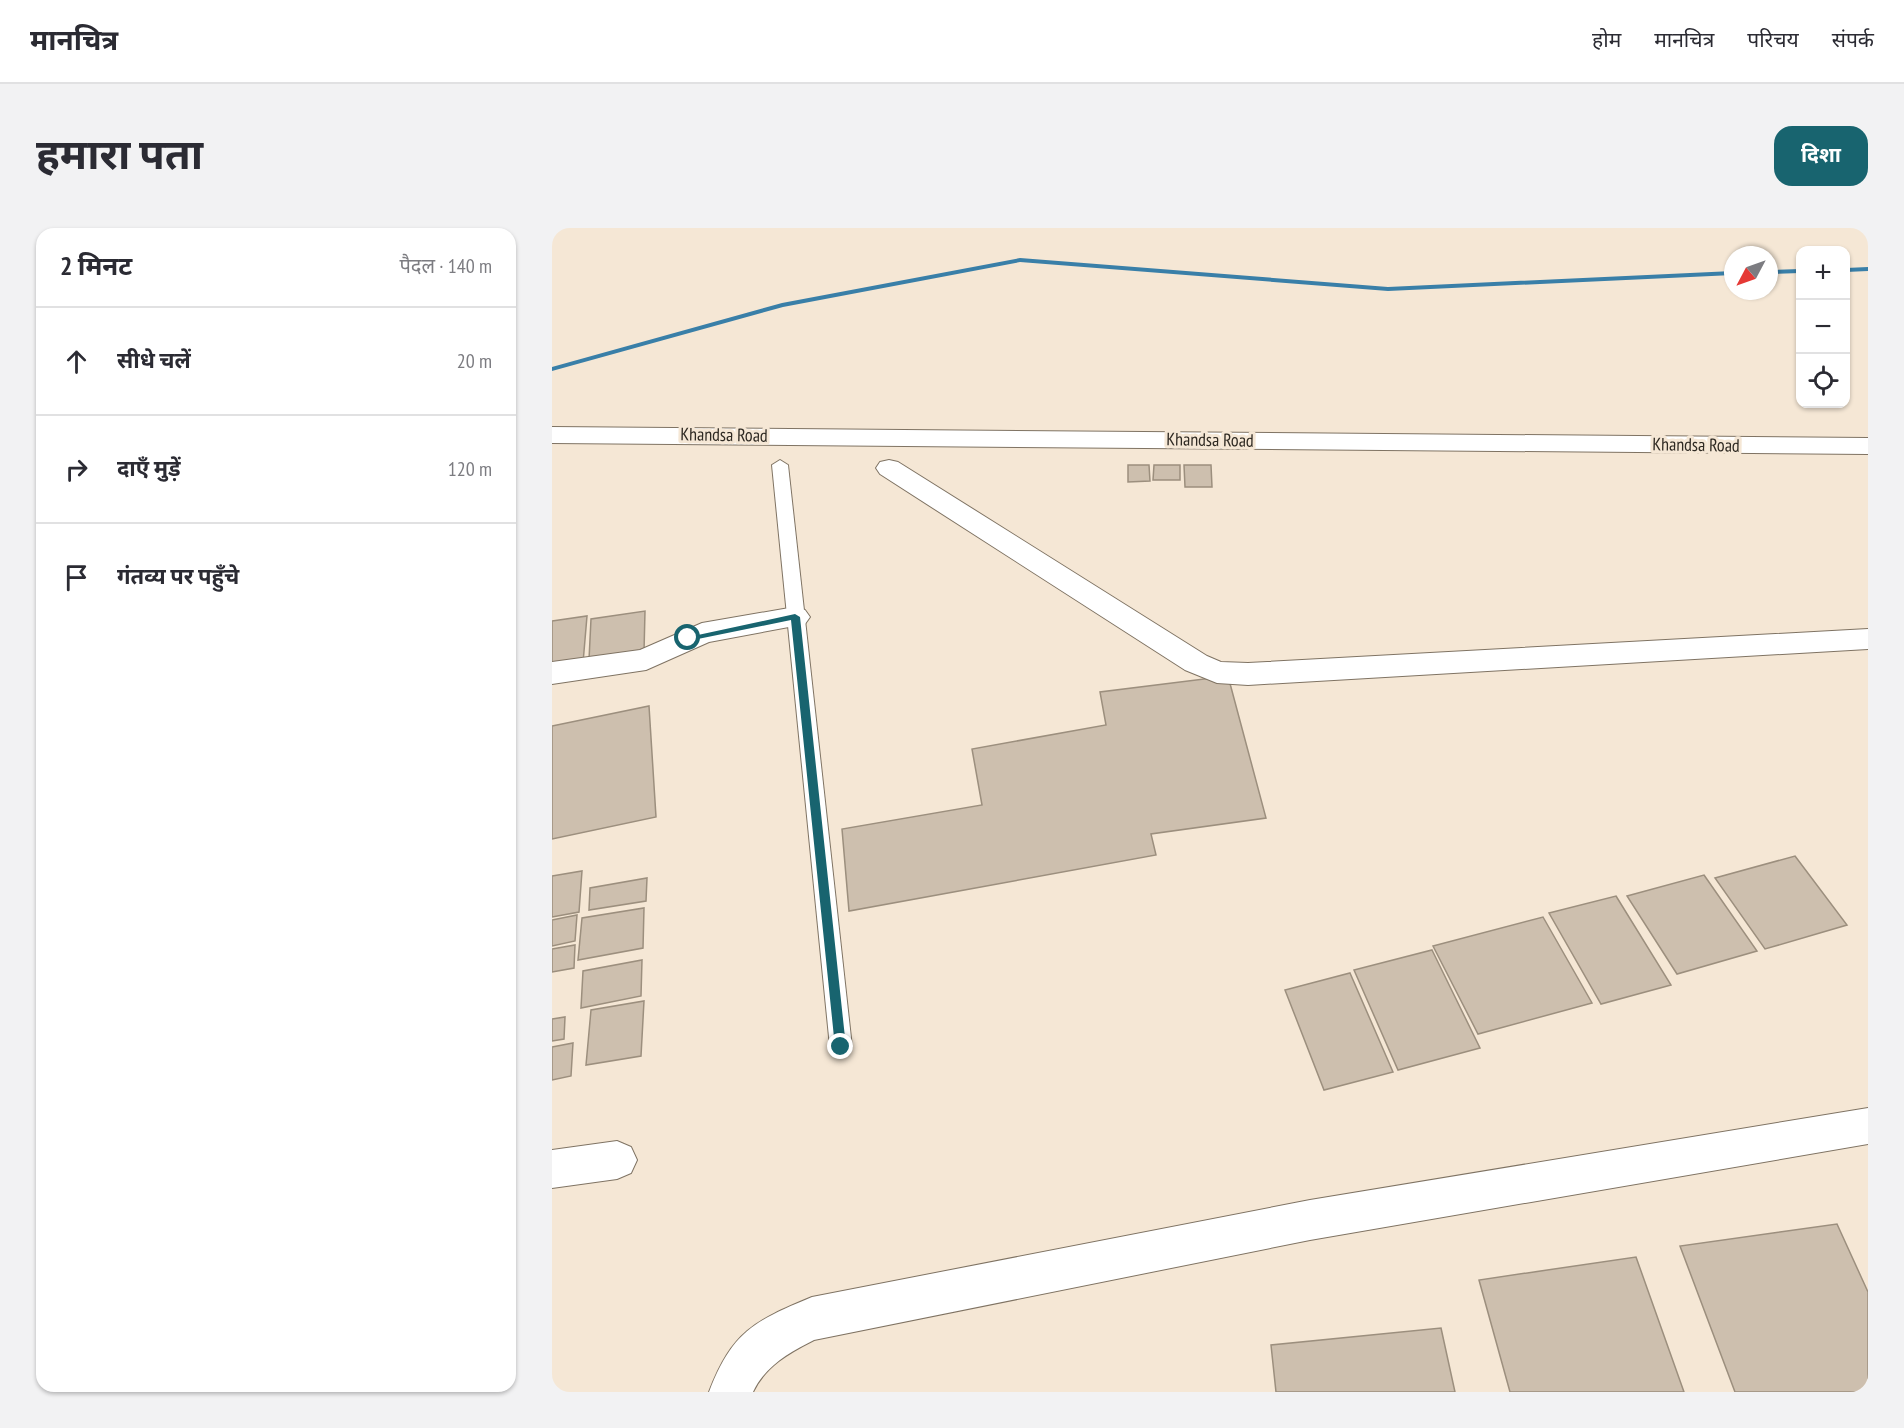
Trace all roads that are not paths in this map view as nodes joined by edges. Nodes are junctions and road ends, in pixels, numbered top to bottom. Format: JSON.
{"nodes":[{"id":1,"x":552,"y":435,"type":"edge"},
{"id":2,"x":1868,"y":446,"type":"edge"},
{"id":3,"x":780,"y":465,"type":"dead end"},
{"id":4,"x":889,"y":468,"type":"dead end"},
{"id":5,"x":795,"y":617,"type":"junction"},
{"id":6,"x":1868,"y":639,"type":"edge"},
{"id":7,"x":552,"y":673,"type":"edge"},
{"id":8,"x":841,"y":1047,"type":"dead end"},
{"id":9,"x":1868,"y":1126,"type":"edge"},
{"id":10,"x":617,"y":1160,"type":"dead end"},
{"id":11,"x":552,"y":1169,"type":"edge"},
{"id":12,"x":731,"y":1392,"type":"edge"}],
"edges":[{"from":1,"to":2,"type":"street","name":"Khandsa Road"},
{"from":3,"to":5,"type":"lane"},
{"from":4,"to":6,"type":"street"},
{"from":5,"to":7,"type":"street"},
{"from":5,"to":8,"type":"lane"},
{"from":9,"to":12,"type":"street"},
{"from":10,"to":11,"type":"street"}]}
